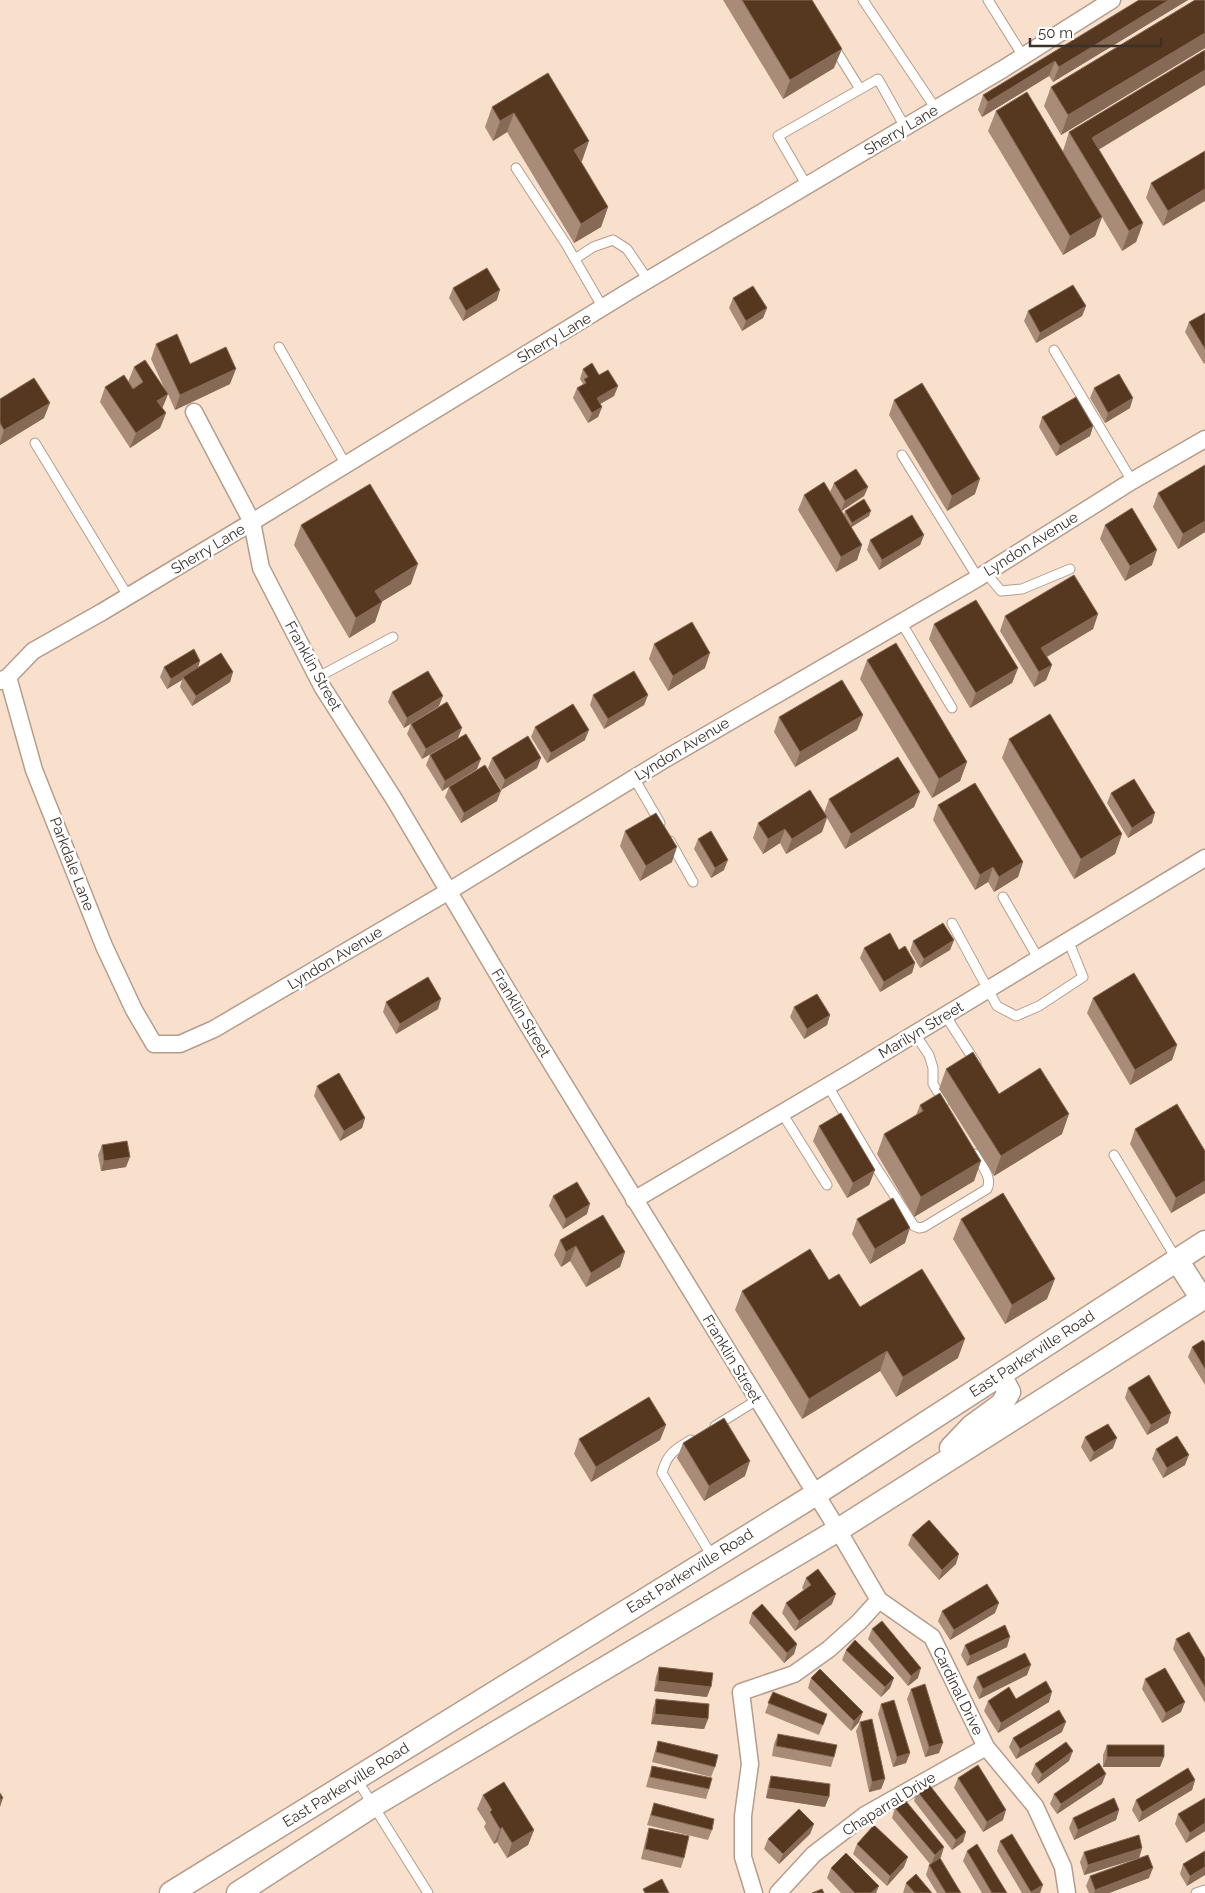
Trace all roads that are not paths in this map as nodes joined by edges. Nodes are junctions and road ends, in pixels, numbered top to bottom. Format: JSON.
{"nodes":[{"id":1,"x":863,"y":0,"type":"edge"},
{"id":2,"x":988,"y":0,"type":"edge"},
{"id":3,"x":1112,"y":0,"type":"edge"},
{"id":4,"x":831,"y":42,"type":"edge"},
{"id":5,"x":1023,"y":56,"type":"junction"},
{"id":6,"x":860,"y":89,"type":"junction"},
{"id":7,"x":936,"y":109,"type":"junction"},
{"id":8,"x":905,"y":127,"type":"junction"},
{"id":9,"x":516,"y":168,"type":"dead end"},
{"id":10,"x":806,"y":186,"type":"junction"},
{"id":11,"x":574,"y":259,"type":"junction"},
{"id":12,"x":648,"y":280,"type":"junction"},
{"id":13,"x":603,"y":308,"type":"junction"},
{"id":14,"x":278,"y":347,"type":"dead end"},
{"id":15,"x":1054,"y":350,"type":"dead end"},
{"id":16,"x":194,"y":412,"type":"dead end"},
{"id":17,"x":1205,"y":438,"type":"edge"},
{"id":18,"x":35,"y":443,"type":"dead end"},
{"id":19,"x":902,"y":455,"type":"dead end"},
{"id":20,"x":346,"y":465,"type":"junction"},
{"id":21,"x":1132,"y":481,"type":"junction"},
{"id":22,"x":252,"y":522,"type":"junction"},
{"id":23,"x":1070,"y":569,"type":"dead end"},
{"id":24,"x":982,"y":575,"type":"junction"},
{"id":25,"x":128,"y":596,"type":"junction"},
{"id":26,"x":901,"y":622,"type":"junction"},
{"id":27,"x":393,"y":638,"type":"dead end"},
{"id":28,"x":318,"y":677,"type":"junction"},
{"id":29,"x":4,"y":679,"type":"edge"},
{"id":30,"x":952,"y":708,"type":"dead end"},
{"id":31,"x":634,"y":778,"type":"junction"},
{"id":32,"x":1205,"y":858,"type":"edge"},
{"id":33,"x":693,"y":882,"type":"dead end"},
{"id":34,"x":449,"y":890,"type":"junction"},
{"id":35,"x":1003,"y":897,"type":"dead end"},
{"id":36,"x":952,"y":923,"type":"dead end"},
{"id":37,"x":1068,"y":940,"type":"junction"},
{"id":38,"x":1038,"y":958,"type":"junction"},
{"id":39,"x":988,"y":989,"type":"junction"},
{"id":40,"x":946,"y":1015,"type":"junction"},
{"id":41,"x":915,"y":1034,"type":"junction"},
{"id":42,"x":154,"y":1044,"type":"joint"},
{"id":43,"x":980,"y":1069,"type":"edge"},
{"id":44,"x":828,"y":1086,"type":"junction"},
{"id":45,"x":782,"y":1113,"type":"junction"},
{"id":46,"x":951,"y":1114,"type":"edge"},
{"id":47,"x":970,"y":1146,"type":"edge"},
{"id":48,"x":1114,"y":1155,"type":"dead end"},
{"id":49,"x":827,"y":1184,"type":"dead end"},
{"id":50,"x":634,"y":1200,"type":"junction"},
{"id":51,"x":1205,"y":1242,"type":"edge"},
{"id":52,"x":1177,"y":1260,"type":"junction"},
{"id":53,"x":1204,"y":1298,"type":"edge"},
{"id":54,"x":1000,"y":1375,"type":"junction"},
{"id":55,"x":757,"y":1400,"type":"junction"},
{"id":56,"x":911,"y":1484,"type":"junction"},
{"id":57,"x":816,"y":1494,"type":"junction"},
{"id":58,"x":838,"y":1530,"type":"junction"},
{"id":59,"x":713,"y":1558,"type":"junction"},
{"id":60,"x":879,"y":1600,"type":"junction"},
{"id":61,"x":986,"y":1746,"type":"junction"},
{"id":62,"x":356,"y":1778,"type":"junction"},
{"id":63,"x":374,"y":1805,"type":"junction"},
{"id":64,"x":1205,"y":1890,"type":"edge"},
{"id":65,"x":171,"y":1893,"type":"edge"},
{"id":66,"x":238,"y":1893,"type":"edge"},
{"id":67,"x":428,"y":1893,"type":"edge"},
{"id":68,"x":754,"y":1893,"type":"edge"},
{"id":69,"x":778,"y":1893,"type":"edge"},
{"id":70,"x":1067,"y":1893,"type":"edge"},
{"id":71,"x":1196,"y":1893,"type":"edge"}],
"edges":[{"from":1,"to":7,"type":"lane"},
{"from":2,"to":5,"type":"lane"},
{"from":3,"to":5,"type":"street","name":"Sherry Lane"},
{"from":4,"to":6,"type":"lane"},
{"from":5,"to":7,"type":"street","name":"Sherry Lane"},
{"from":6,"to":8,"type":"lane"},
{"from":6,"to":10,"type":"lane"},
{"from":7,"to":8,"type":"street","name":"Sherry Lane"},
{"from":8,"to":10,"type":"street","name":"Sherry Lane"},
{"from":9,"to":11,"type":"lane"},
{"from":10,"to":12,"type":"street","name":"Sherry Lane"},
{"from":11,"to":12,"type":"lane"},
{"from":11,"to":13,"type":"lane"},
{"from":12,"to":13,"type":"street","name":"Sherry Lane"},
{"from":13,"to":20,"type":"street","name":"Sherry Lane"},
{"from":14,"to":20,"type":"lane"},
{"from":15,"to":21,"type":"lane"},
{"from":16,"to":22,"type":"street","name":"Franklin Street"},
{"from":17,"to":21,"type":"street","name":"Lyndon Avenue"},
{"from":18,"to":25,"type":"lane"},
{"from":19,"to":24,"type":"lane"},
{"from":20,"to":22,"type":"street","name":"Sherry Lane"},
{"from":21,"to":24,"type":"street","name":"Lyndon Avenue"},
{"from":22,"to":25,"type":"street","name":"Sherry Lane"},
{"from":22,"to":28,"type":"street","name":"Franklin Street"},
{"from":23,"to":24,"type":"lane"},
{"from":24,"to":26,"type":"street","name":"Lyndon Avenue"},
{"from":25,"to":29,"type":"street","name":"Sherry Lane"},
{"from":26,"to":30,"type":"lane"},
{"from":26,"to":31,"type":"street","name":"Lyndon Avenue"},
{"from":27,"to":28,"type":"lane"},
{"from":28,"to":34,"type":"street","name":"Franklin Street"},
{"from":29,"to":42,"type":"street","name":"Parkdale Lane"},
{"from":31,"to":33,"type":"lane"},
{"from":31,"to":34,"type":"street","name":"Lyndon Avenue"},
{"from":32,"to":37,"type":"street","name":"Marilyn Street"},
{"from":34,"to":42,"type":"street","name":"Lyndon Avenue"},
{"from":34,"to":50,"type":"street","name":"Franklin Street"},
{"from":35,"to":38,"type":"lane"},
{"from":36,"to":39,"type":"lane"},
{"from":37,"to":38,"type":"street","name":"Marilyn Street"},
{"from":37,"to":39,"type":"lane"},
{"from":38,"to":39,"type":"street","name":"Marilyn Street"},
{"from":39,"to":40,"type":"street","name":"Marilyn Street"},
{"from":40,"to":41,"type":"street","name":"Marilyn Street"},
{"from":40,"to":43,"type":"lane"},
{"from":41,"to":44,"type":"street","name":"Marilyn Street"},
{"from":41,"to":46,"type":"lane"},
{"from":44,"to":45,"type":"street","name":"Marilyn Street"},
{"from":44,"to":47,"type":"lane"},
{"from":45,"to":49,"type":"lane"},
{"from":45,"to":50,"type":"street","name":"Marilyn Street"},
{"from":48,"to":52,"type":"lane"},
{"from":50,"to":55,"type":"street","name":"Franklin Street"},
{"from":51,"to":52,"type":"main road","name":"East Parkerville Road"},
{"from":52,"to":53,"type":"main road"},
{"from":52,"to":54,"type":"main road","name":"East Parkerville Road"},
{"from":53,"to":56,"type":"main road"},
{"from":54,"to":56,"type":"main road"},
{"from":54,"to":57,"type":"main road","name":"East Parkerville Road"},
{"from":55,"to":57,"type":"street","name":"Franklin Street"},
{"from":55,"to":59,"type":"lane"},
{"from":56,"to":58,"type":"main road"},
{"from":57,"to":58,"type":"street","name":"Franklin Street"},
{"from":57,"to":59,"type":"main road","name":"East Parkerville Road"},
{"from":58,"to":60,"type":"street","name":"Franklin Street"},
{"from":58,"to":63,"type":"main road"},
{"from":59,"to":62,"type":"main road","name":"East Parkerville Road"},
{"from":60,"to":61,"type":"street","name":"Cardinal Drive"},
{"from":60,"to":68,"type":"street"},
{"from":61,"to":69,"type":"street","name":"Chaparral Drive"},
{"from":61,"to":70,"type":"street","name":"Cardinal Drive"},
{"from":62,"to":63,"type":"lane"},
{"from":62,"to":65,"type":"main road","name":"East Parkerville Road"},
{"from":63,"to":66,"type":"main road"},
{"from":63,"to":67,"type":"lane"},
{"from":64,"to":71,"type":"lane"}]}
